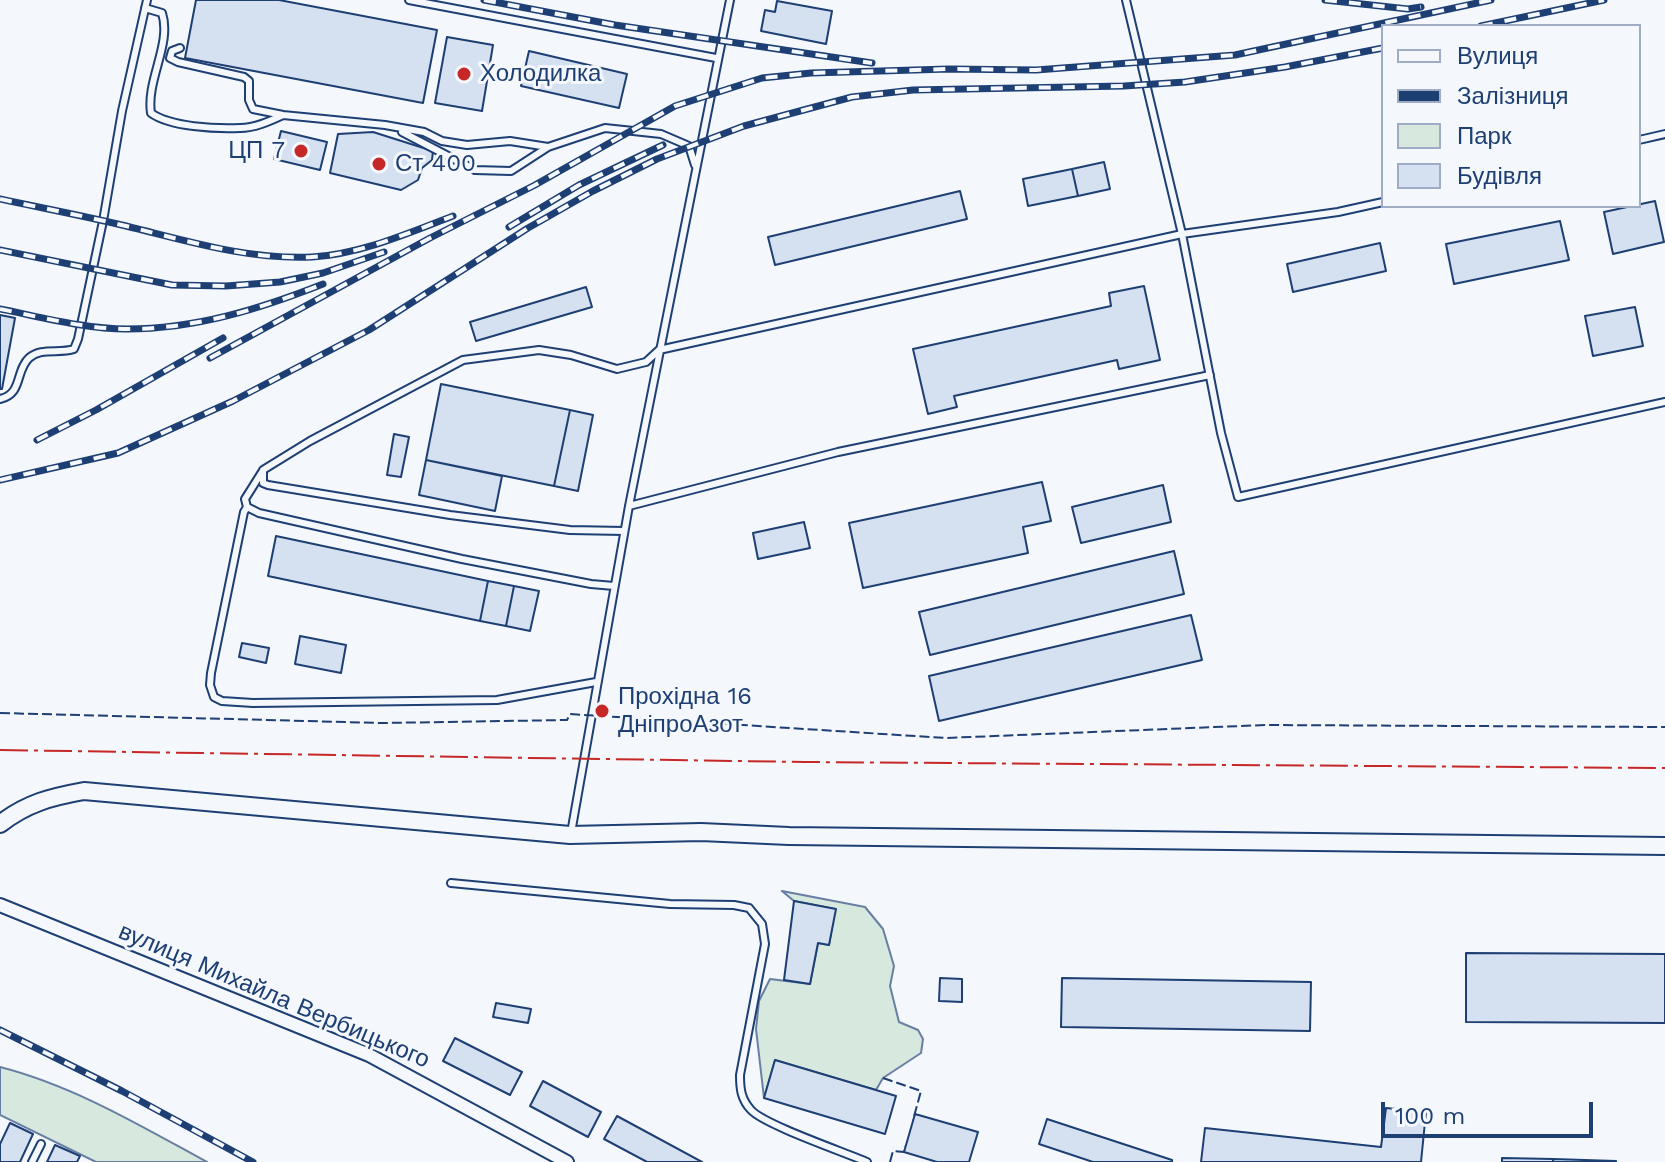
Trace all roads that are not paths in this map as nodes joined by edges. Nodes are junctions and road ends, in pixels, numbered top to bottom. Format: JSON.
{"nodes":[{"id":1,"x":147,"y":0,"type":"edge"},
{"id":2,"x":409,"y":0,"type":"edge"},
{"id":3,"x":730,"y":0,"type":"edge"},
{"id":4,"x":1126,"y":0,"type":"edge"},
{"id":5,"x":145,"y":8,"type":"junction"},
{"id":6,"x":180,"y":48,"type":"dead end"},
{"id":7,"x":716,"y":58,"type":"junction"},
{"id":8,"x":283,"y":115,"type":"junction"},
{"id":9,"x":391,"y":126,"type":"junction"},
{"id":10,"x":1665,"y":134,"type":"edge"},
{"id":11,"x":1641,"y":140,"type":"edge"},
{"id":12,"x":548,"y":147,"type":"junction"},
{"id":13,"x":695,"y":168,"type":"junction"},
{"id":14,"x":1381,"y":202,"type":"edge"},
{"id":15,"x":1182,"y":234,"type":"junction"},
{"id":16,"x":659,"y":350,"type":"junction"},
{"id":17,"x":1210,"y":375,"type":"junction"},
{"id":18,"x":0,"y":399,"type":"edge"},
{"id":19,"x":1665,"y":402,"type":"edge"},
{"id":20,"x":263,"y":470,"type":"junction"},
{"id":21,"x":629,"y":506,"type":"junction"},
{"id":22,"x":247,"y":507,"type":"junction"},
{"id":23,"x":624,"y":531,"type":"junction"},
{"id":24,"x":614,"y":586,"type":"junction"},
{"id":25,"x":596,"y":682,"type":"junction"},
{"id":26,"x":0,"y":824,"type":"edge"},
{"id":27,"x":570,"y":835,"type":"junction"},
{"id":28,"x":1665,"y":846,"type":"edge"},
{"id":29,"x":451,"y":883,"type":"dead end"},
{"id":30,"x":0,"y":905,"type":"edge"},
{"id":31,"x":41,"y":1144,"type":"dead end"},
{"id":32,"x":32,"y":1162,"type":"edge"},
{"id":33,"x":567,"y":1162,"type":"edge"},
{"id":34,"x":867,"y":1162,"type":"edge"}],
"edges":[{"from":1,"to":5,"type":"lane"},
{"from":2,"to":7,"type":"lane"},
{"from":3,"to":7,"type":"lane"},
{"from":4,"to":15,"type":"lane"},
{"from":5,"to":8,"type":"lane"},
{"from":5,"to":18,"type":"lane"},
{"from":6,"to":8,"type":"lane"},
{"from":7,"to":13,"type":"lane"},
{"from":8,"to":9,"type":"lane"},
{"from":9,"to":12,"type":"lane"},
{"from":9,"to":12,"type":"lane"},
{"from":10,"to":11,"type":"lane"},
{"from":12,"to":13,"type":"lane"},
{"from":13,"to":16,"type":"lane"},
{"from":14,"to":15,"type":"lane"},
{"from":15,"to":16,"type":"lane"},
{"from":15,"to":17,"type":"lane"},
{"from":16,"to":20,"type":"lane"},
{"from":16,"to":21,"type":"lane"},
{"from":17,"to":19,"type":"lane"},
{"from":17,"to":21,"type":"lane"},
{"from":20,"to":22,"type":"lane"},
{"from":20,"to":23,"type":"lane"},
{"from":21,"to":23,"type":"lane"},
{"from":22,"to":24,"type":"lane"},
{"from":22,"to":25,"type":"lane"},
{"from":23,"to":24,"type":"lane"},
{"from":24,"to":25,"type":"lane"},
{"from":25,"to":27,"type":"lane"},
{"from":26,"to":27,"type":"street"},
{"from":27,"to":28,"type":"street"},
{"from":29,"to":34,"type":"lane"},
{"from":30,"to":33,"type":"street","name":"вулиця Михайла Вербицького"},
{"from":31,"to":32,"type":"lane"}]}
